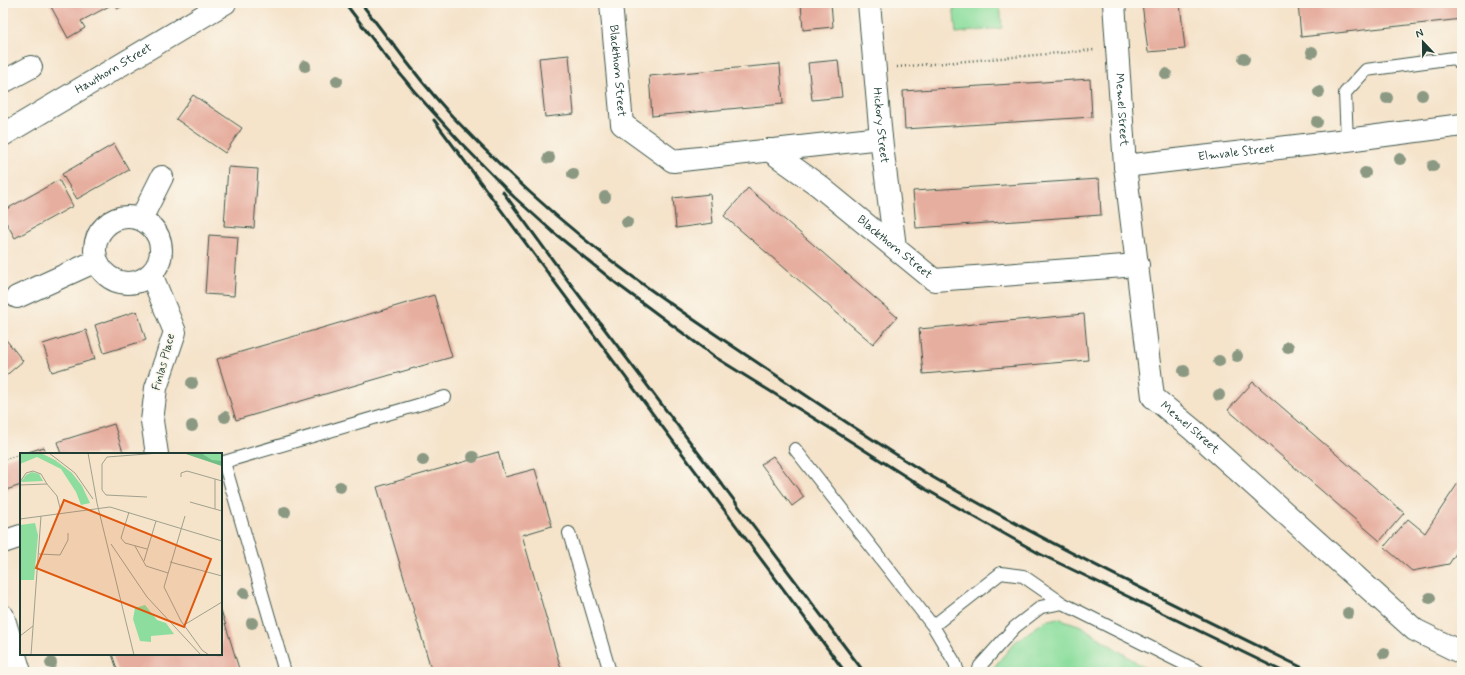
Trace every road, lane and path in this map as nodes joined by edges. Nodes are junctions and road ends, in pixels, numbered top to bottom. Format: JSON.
{"nodes":[{"id":1,"x":224,"y":3,"type":"edge"},
{"id":2,"x":611,"y":3,"type":"edge"},
{"id":3,"x":869,"y":3,"type":"edge"},
{"id":4,"x":1114,"y":3,"type":"edge"},
{"id":5,"x":1117,"y":48,"type":"junction"},
{"id":6,"x":1462,"y":65,"type":"edge"},
{"id":7,"x":31,"y":67,"type":"dead end"},
{"id":8,"x":875,"y":69,"type":"junction"},
{"id":9,"x":3,"y":82,"type":"edge"},
{"id":10,"x":1462,"y":125,"type":"edge"},
{"id":11,"x":3,"y":135,"type":"edge"},
{"id":12,"x":881,"y":138,"type":"junction"},
{"id":13,"x":1347,"y":140,"type":"junction"},
{"id":14,"x":769,"y":150,"type":"junction"},
{"id":15,"x":1125,"y":166,"type":"junction"},
{"id":16,"x":162,"y":177,"type":"dead end"},
{"id":17,"x":142,"y":219,"type":"junction"},
{"id":18,"x":895,"y":247,"type":"junction"},
{"id":19,"x":96,"y":261,"type":"junction"},
{"id":20,"x":1138,"y":265,"type":"junction"},
{"id":21,"x":151,"y":274,"type":"junction"},
{"id":22,"x":17,"y":297,"type":"dead end"},
{"id":23,"x":445,"y":397,"type":"dead end"},
{"id":24,"x":795,"y":449,"type":"dead end"},
{"id":25,"x":157,"y":453,"type":"edge"},
{"id":26,"x":569,"y":533,"type":"dead end"},
{"id":27,"x":20,"y":536,"type":"edge"},
{"id":28,"x":3,"y":542,"type":"edge"},
{"id":29,"x":1062,"y":603,"type":"junction"},
{"id":30,"x":3,"y":616,"type":"edge"},
{"id":31,"x":933,"y":626,"type":"junction"},
{"id":32,"x":1461,"y":649,"type":"edge"},
{"id":33,"x":20,"y":672,"type":"edge"},
{"id":34,"x":285,"y":672,"type":"edge"},
{"id":35,"x":610,"y":672,"type":"edge"},
{"id":36,"x":958,"y":672,"type":"edge"},
{"id":37,"x":978,"y":672,"type":"edge"},
{"id":38,"x":1200,"y":672,"type":"edge"}],
"edges":[{"from":1,"to":11,"type":"street","name":"Hawthorn Street"},
{"from":2,"to":14,"type":"street","name":"Blackthorn Street"},
{"from":3,"to":8,"type":"street","name":"Hickory Street"},
{"from":4,"to":5,"type":"street","name":"Memel Street"},
{"from":5,"to":8,"type":"path"},
{"from":5,"to":15,"type":"street","name":"Memel Street"},
{"from":6,"to":13,"type":"lane"},
{"from":7,"to":9,"type":"street"},
{"from":8,"to":12,"type":"street","name":"Hickory Street"},
{"from":10,"to":13,"type":"street","name":"Elmvale Street"},
{"from":12,"to":14,"type":"street","name":"Blackthorn Street"},
{"from":12,"to":18,"type":"street","name":"Hickory Street"},
{"from":13,"to":15,"type":"street","name":"Elmvale Street"},
{"from":14,"to":18,"type":"street","name":"Blackthorn Street"},
{"from":15,"to":20,"type":"street","name":"Memel Street"},
{"from":16,"to":17,"type":"street"},
{"from":17,"to":19,"type":"street"},
{"from":17,"to":21,"type":"street"},
{"from":18,"to":20,"type":"street","name":"Blackthorn Street"},
{"from":19,"to":21,"type":"street"},
{"from":19,"to":22,"type":"street"},
{"from":20,"to":32,"type":"street","name":"Memel Street"},
{"from":21,"to":25,"type":"street","name":"Finlas Place"},
{"from":23,"to":34,"type":"lane"},
{"from":24,"to":31,"type":"lane"},
{"from":26,"to":35,"type":"lane"},
{"from":27,"to":28,"type":"street"},
{"from":29,"to":31,"type":"lane"},
{"from":29,"to":37,"type":"lane"},
{"from":29,"to":38,"type":"lane"},
{"from":30,"to":33,"type":"street"},
{"from":31,"to":36,"type":"lane"}]}
